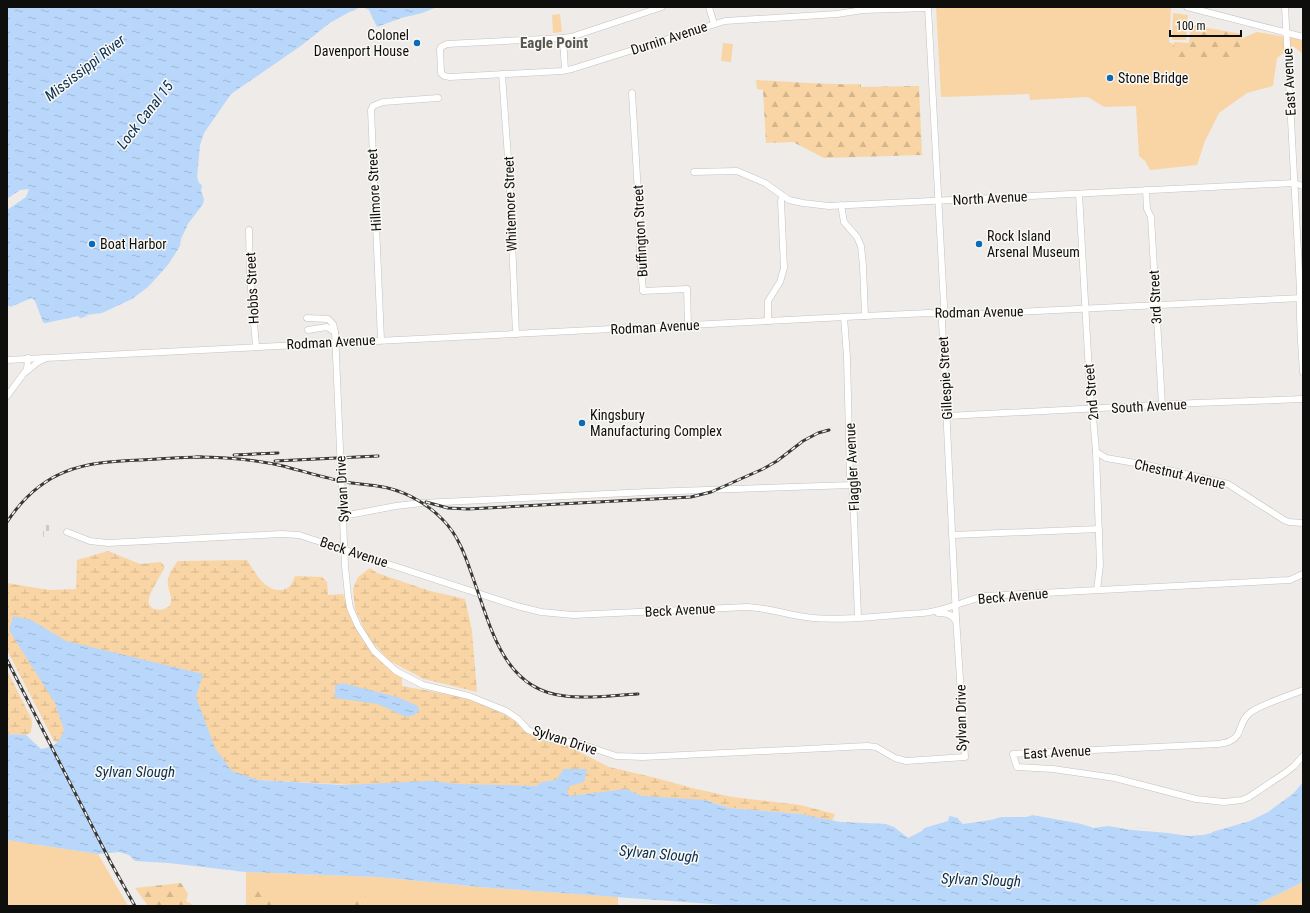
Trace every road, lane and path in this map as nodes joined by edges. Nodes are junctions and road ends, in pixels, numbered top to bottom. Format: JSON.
{"nodes":[{"id":1,"x":662,"y":7,"type":"edge"},
{"id":2,"x":709,"y":7,"type":"edge"},
{"id":3,"x":928,"y":7,"type":"edge"},
{"id":4,"x":1188,"y":7,"type":"edge"},
{"id":5,"x":1285,"y":7,"type":"edge"},
{"id":6,"x":714,"y":24,"type":"junction"},
{"id":7,"x":1286,"y":34,"type":"junction"},
{"id":8,"x":1303,"y":37,"type":"edge"},
{"id":9,"x":563,"y":38,"type":"junction"},
{"id":10,"x":564,"y":70,"type":"junction"},
{"id":11,"x":502,"y":74,"type":"junction"},
{"id":12,"x":632,"y":93,"type":"dead end"},
{"id":13,"x":438,"y":98,"type":"dead end"},
{"id":14,"x":694,"y":172,"type":"dead end"},
{"id":15,"x":1294,"y":183,"type":"junction"},
{"id":16,"x":1303,"y":186,"type":"edge"},
{"id":17,"x":1146,"y":190,"type":"junction"},
{"id":18,"x":1080,"y":194,"type":"junction"},
{"id":19,"x":782,"y":196,"type":"junction"},
{"id":20,"x":938,"y":201,"type":"junction"},
{"id":21,"x":841,"y":205,"type":"junction"},
{"id":22,"x":1300,"y":228,"type":"edge"},
{"id":23,"x":249,"y":230,"type":"dead end"},
{"id":24,"x":1301,"y":298,"type":"edge"},
{"id":25,"x":1156,"y":305,"type":"junction"},
{"id":26,"x":1086,"y":308,"type":"junction"},
{"id":27,"x":943,"y":314,"type":"junction"},
{"id":28,"x":865,"y":316,"type":"junction"},
{"id":29,"x":307,"y":318,"type":"dead end"},
{"id":30,"x":844,"y":318,"type":"junction"},
{"id":31,"x":768,"y":322,"type":"junction"},
{"id":32,"x":688,"y":325,"type":"junction"},
{"id":33,"x":308,"y":330,"type":"dead end"},
{"id":34,"x":335,"y":332,"type":"junction"},
{"id":35,"x":516,"y":334,"type":"junction"},
{"id":36,"x":381,"y":340,"type":"junction"},
{"id":37,"x":335,"y":343,"type":"junction"},
{"id":38,"x":256,"y":346,"type":"junction"},
{"id":39,"x":28,"y":358,"type":"junction"},
{"id":40,"x":47,"y":358,"type":"junction"},
{"id":41,"x":7,"y":360,"type":"edge"},
{"id":42,"x":1303,"y":372,"type":"edge"},
{"id":43,"x":24,"y":373,"type":"junction"},
{"id":44,"x":7,"y":396,"type":"edge"},
{"id":45,"x":1303,"y":399,"type":"edge"},
{"id":46,"x":1162,"y":405,"type":"junction"},
{"id":47,"x":1091,"y":409,"type":"junction"},
{"id":48,"x":947,"y":416,"type":"junction"},
{"id":49,"x":1096,"y":451,"type":"junction"},
{"id":50,"x":852,"y":485,"type":"junction"},
{"id":51,"x":343,"y":516,"type":"junction"},
{"id":52,"x":1303,"y":523,"type":"edge"},
{"id":53,"x":1098,"y":529,"type":"junction"},
{"id":54,"x":67,"y":532,"type":"dead end"},
{"id":55,"x":953,"y":536,"type":"junction"},
{"id":56,"x":345,"y":549,"type":"junction"},
{"id":57,"x":1303,"y":574,"type":"edge"},
{"id":58,"x":1097,"y":590,"type":"junction"},
{"id":59,"x":956,"y":605,"type":"junction"},
{"id":60,"x":931,"y":612,"type":"junction"},
{"id":61,"x":858,"y":617,"type":"junction"},
{"id":62,"x":956,"y":622,"type":"junction"},
{"id":63,"x":1303,"y":690,"type":"edge"},
{"id":64,"x":1303,"y":756,"type":"edge"}],
"edges":[{"from":1,"to":9,"type":"street"},
{"from":2,"to":6,"type":"street"},
{"from":3,"to":6,"type":"street","name":"Durnin Avenue"},
{"from":3,"to":20,"type":"street","name":"Gillespie Street"},
{"from":4,"to":7,"type":"street"},
{"from":5,"to":7,"type":"street","name":"East Avenue"},
{"from":6,"to":10,"type":"street","name":"Durnin Avenue"},
{"from":7,"to":8,"type":"street"},
{"from":7,"to":15,"type":"street","name":"East Avenue"},
{"from":9,"to":10,"type":"street"},
{"from":9,"to":11,"type":"street","name":"Durnin Avenue"},
{"from":10,"to":11,"type":"street","name":"Durnin Avenue"},
{"from":11,"to":35,"type":"street","name":"Whitemore Street"},
{"from":12,"to":32,"type":"street","name":"Buffington Street"},
{"from":13,"to":36,"type":"street","name":"Hillmore Street"},
{"from":14,"to":19,"type":"street","name":"North Avenue"},
{"from":15,"to":16,"type":"street"},
{"from":15,"to":17,"type":"street","name":"North Avenue"},
{"from":15,"to":22,"type":"street","name":"East Avenue"},
{"from":17,"to":18,"type":"street","name":"North Avenue"},
{"from":17,"to":25,"type":"street","name":"3rd Street"},
{"from":18,"to":20,"type":"street","name":"North Avenue"},
{"from":18,"to":26,"type":"street","name":"2nd Street"},
{"from":19,"to":21,"type":"street","name":"North Avenue"},
{"from":19,"to":31,"type":"street"},
{"from":20,"to":21,"type":"street","name":"North Avenue"},
{"from":20,"to":27,"type":"street","name":"Gillespie Street"},
{"from":21,"to":28,"type":"street"},
{"from":22,"to":24,"type":"street","name":"East Avenue"},
{"from":23,"to":38,"type":"street","name":"Hobbs Street"},
{"from":24,"to":25,"type":"street","name":"Rodman Avenue"},
{"from":24,"to":42,"type":"street","name":"East Avenue"},
{"from":25,"to":26,"type":"street","name":"Rodman Avenue"},
{"from":25,"to":46,"type":"street","name":"3rd Street"},
{"from":26,"to":27,"type":"street","name":"Rodman Avenue"},
{"from":26,"to":47,"type":"street","name":"2nd Street"},
{"from":27,"to":28,"type":"street","name":"Rodman Avenue"},
{"from":27,"to":48,"type":"street","name":"Gillespie Street"},
{"from":28,"to":30,"type":"street","name":"Rodman Avenue"},
{"from":29,"to":34,"type":"street"},
{"from":30,"to":31,"type":"street","name":"Rodman Avenue"},
{"from":30,"to":50,"type":"street","name":"Flaggler Avenue"},
{"from":31,"to":32,"type":"street","name":"Rodman Avenue"},
{"from":32,"to":35,"type":"street","name":"Rodman Avenue"},
{"from":33,"to":34,"type":"street"},
{"from":34,"to":37,"type":"street","name":"Sylvan Drive"},
{"from":35,"to":36,"type":"street","name":"Rodman Avenue"},
{"from":36,"to":37,"type":"street","name":"Rodman Avenue"},
{"from":37,"to":38,"type":"street","name":"Rodman Avenue"},
{"from":37,"to":51,"type":"street","name":"Sylvan Drive"},
{"from":38,"to":40,"type":"street","name":"Rodman Avenue"},
{"from":39,"to":40,"type":"street","name":"Rodman Avenue"},
{"from":39,"to":41,"type":"street","name":"Rodman Avenue"},
{"from":39,"to":43,"type":"street"},
{"from":40,"to":43,"type":"street"},
{"from":43,"to":44,"type":"street"},
{"from":45,"to":46,"type":"street","name":"South Avenue"},
{"from":46,"to":47,"type":"street","name":"South Avenue"},
{"from":47,"to":48,"type":"street","name":"South Avenue"},
{"from":47,"to":49,"type":"street","name":"2nd Street"},
{"from":48,"to":55,"type":"street","name":"Gillespie Street"},
{"from":49,"to":52,"type":"street","name":"Chestnut Avenue"},
{"from":49,"to":53,"type":"street","name":"2nd Street"},
{"from":50,"to":51,"type":"street"},
{"from":50,"to":61,"type":"street","name":"Flaggler Avenue"},
{"from":51,"to":56,"type":"street","name":"Sylvan Drive"},
{"from":53,"to":55,"type":"street"},
{"from":53,"to":58,"type":"street","name":"2nd Street"},
{"from":54,"to":56,"type":"street","name":"Beck Avenue"},
{"from":55,"to":59,"type":"street","name":"Gillespie Street"},
{"from":56,"to":61,"type":"street","name":"Beck Avenue"},
{"from":56,"to":62,"type":"street","name":"Sylvan Drive"},
{"from":57,"to":58,"type":"street","name":"Beck Avenue"},
{"from":58,"to":59,"type":"street","name":"Beck Avenue"},
{"from":59,"to":60,"type":"street","name":"Beck Avenue"},
{"from":59,"to":62,"type":"street","name":"Sylvan Drive"},
{"from":60,"to":61,"type":"street","name":"Beck Avenue"},
{"from":60,"to":62,"type":"street"},
{"from":63,"to":64,"type":"street","name":"East Avenue"}]}
